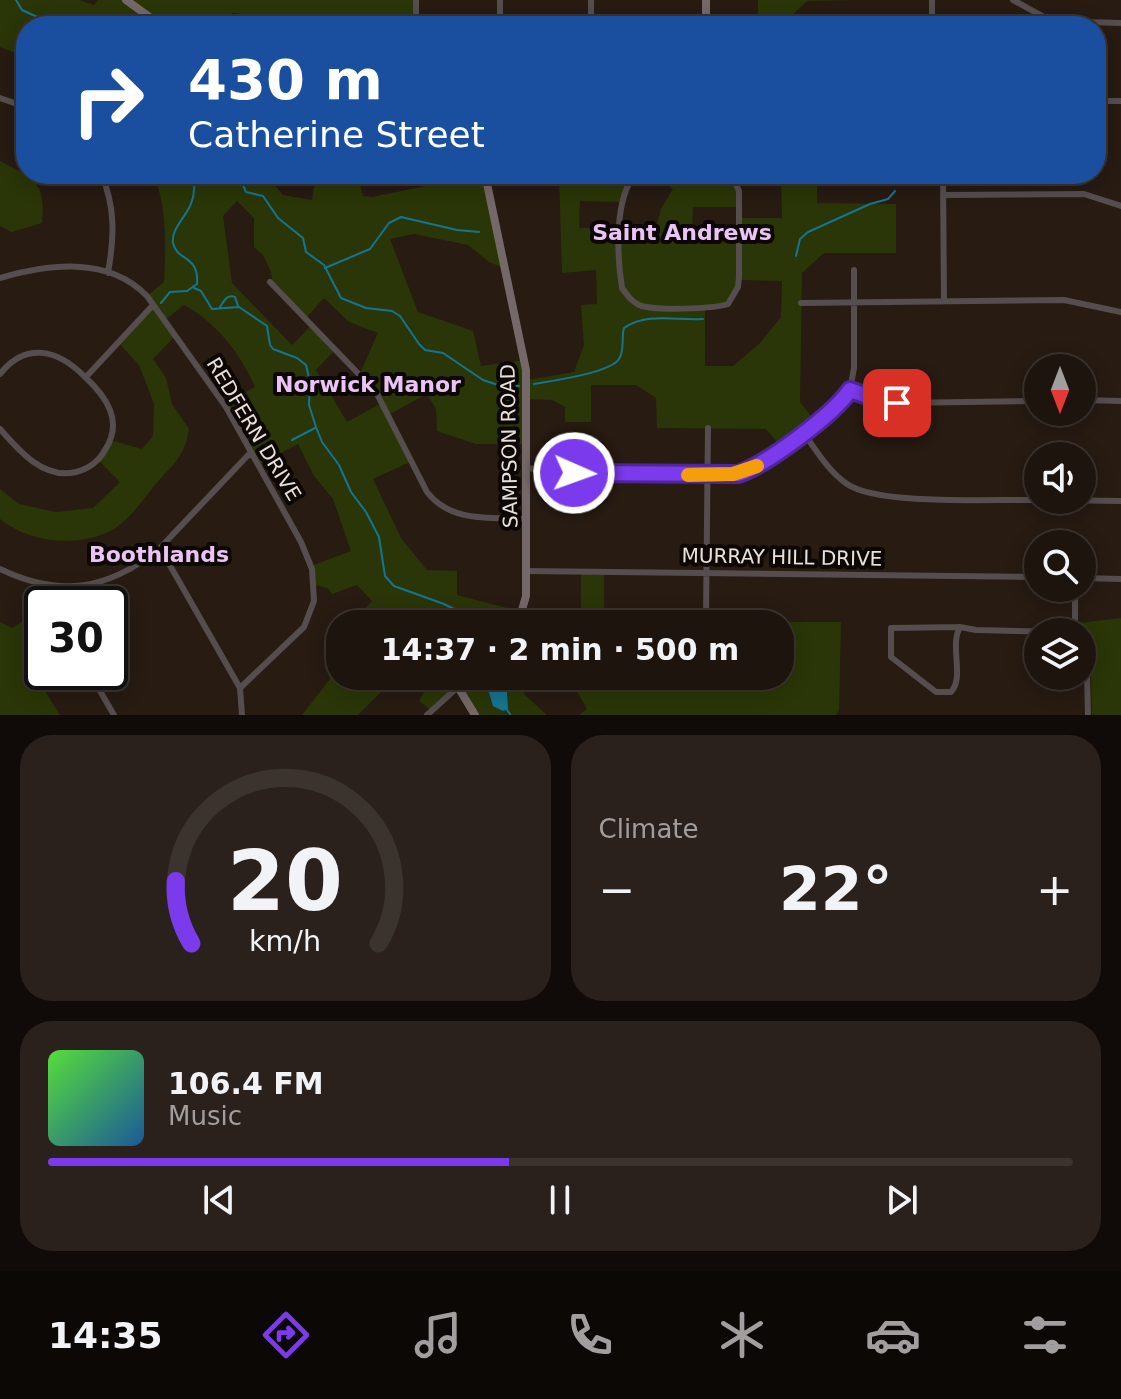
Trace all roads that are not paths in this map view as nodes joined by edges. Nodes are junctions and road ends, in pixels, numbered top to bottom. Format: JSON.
{"nodes":[{"id":1,"x":126,"y":0,"type":"edge"},
{"id":2,"x":1013,"y":0,"type":"edge"},
{"id":3,"x":148,"y":16,"type":"edge"},
{"id":4,"x":1042,"y":16,"type":"edge"},
{"id":5,"x":105,"y":184,"type":"edge"},
{"id":6,"x":487,"y":184,"type":"edge"},
{"id":7,"x":629,"y":184,"type":"edge"},
{"id":8,"x":736,"y":184,"type":"edge"},
{"id":9,"x":943,"y":184,"type":"edge"},
{"id":10,"x":944,"y":195,"type":"junction"},
{"id":11,"x":1121,"y":206,"type":"edge"},
{"id":12,"x":854,"y":270,"type":"dead end"},
{"id":13,"x":108,"y":273,"type":"junction"},
{"id":14,"x":0,"y":278,"type":"edge"},
{"id":15,"x":270,"y":282,"type":"dead end"},
{"id":16,"x":944,"y":301,"type":"junction"},
{"id":17,"x":801,"y":303,"type":"dead end"},
{"id":18,"x":854,"y":303,"type":"junction"},
{"id":19,"x":153,"y":305,"type":"junction"},
{"id":20,"x":1121,"y":312,"type":"edge"},
{"id":21,"x":0,"y":374,"type":"edge"},
{"id":22,"x":86,"y":377,"type":"junction"},
{"id":23,"x":850,"y":390,"type":"junction"},
{"id":24,"x":1096,"y":400,"type":"edge"},
{"id":25,"x":1024,"y":401,"type":"edge"},
{"id":26,"x":1121,"y":401,"type":"edge"},
{"id":27,"x":708,"y":428,"type":"dead end"},
{"id":28,"x":0,"y":429,"type":"edge"},
{"id":29,"x":803,"y":432,"type":"junction"},
{"id":30,"x":251,"y":452,"type":"junction"},
{"id":31,"x":526,"y":468,"type":"junction"},
{"id":32,"x":708,"y":475,"type":"junction"},
{"id":33,"x":1024,"y":500,"type":"edge"},
{"id":34,"x":1096,"y":501,"type":"edge"},
{"id":35,"x":1121,"y":501,"type":"edge"},
{"id":36,"x":526,"y":519,"type":"junction"},
{"id":37,"x":160,"y":548,"type":"junction"},
{"id":38,"x":0,"y":569,"type":"edge"},
{"id":39,"x":526,"y":571,"type":"junction"},
{"id":40,"x":707,"y":572,"type":"junction"},
{"id":41,"x":1024,"y":577,"type":"edge"},
{"id":42,"x":1096,"y":578,"type":"edge"},
{"id":43,"x":1121,"y":579,"type":"edge"},
{"id":44,"x":43,"y":585,"type":"joint"},
{"id":45,"x":523,"y":610,"type":"edge"},
{"id":46,"x":706,"y":610,"type":"edge"},
{"id":47,"x":960,"y":627,"type":"junction"},
{"id":48,"x":1024,"y":631,"type":"edge"},
{"id":49,"x":240,"y":688,"type":"junction"},
{"id":50,"x":99,"y":690,"type":"edge"},
{"id":51,"x":455,"y":690,"type":"edge"},
{"id":52,"x":460,"y":690,"type":"edge"},
{"id":53,"x":1087,"y":690,"type":"edge"},
{"id":54,"x":114,"y":715,"type":"edge"},
{"id":55,"x":242,"y":715,"type":"edge"},
{"id":56,"x":427,"y":715,"type":"edge"},
{"id":57,"x":475,"y":715,"type":"edge"},
{"id":58,"x":1088,"y":715,"type":"edge"}],
"edges":[{"from":1,"to":3,"type":"street"},
{"from":2,"to":4,"type":"street"},
{"from":5,"to":13,"type":"street"},
{"from":6,"to":31,"type":"street","name":"SAMPSON ROAD"},
{"from":7,"to":8,"type":"street"},
{"from":9,"to":10,"type":"street"},
{"from":10,"to":11,"type":"street"},
{"from":10,"to":16,"type":"street"},
{"from":12,"to":18,"type":"street"},
{"from":13,"to":14,"type":"street","name":"REDFERN DRIVE"},
{"from":13,"to":19,"type":"street","name":"REDFERN DRIVE"},
{"from":15,"to":36,"type":"street"},
{"from":16,"to":18,"type":"street"},
{"from":16,"to":20,"type":"street"},
{"from":17,"to":18,"type":"street"},
{"from":18,"to":23,"type":"street"},
{"from":19,"to":22,"type":"street"},
{"from":19,"to":30,"type":"street","name":"REDFERN DRIVE"},
{"from":21,"to":22,"type":"street"},
{"from":22,"to":28,"type":"street"},
{"from":23,"to":25,"type":"street"},
{"from":23,"to":29,"type":"street"},
{"from":24,"to":26,"type":"street"},
{"from":27,"to":32,"type":"street"},
{"from":29,"to":32,"type":"street"},
{"from":29,"to":33,"type":"street"},
{"from":30,"to":37,"type":"street"},
{"from":30,"to":49,"type":"street","name":"REDFERN DRIVE"},
{"from":31,"to":32,"type":"street"},
{"from":31,"to":36,"type":"street","name":"SAMPSON ROAD"},
{"from":32,"to":40,"type":"street"},
{"from":34,"to":35,"type":"street"},
{"from":36,"to":39,"type":"street","name":"SAMPSON ROAD"},
{"from":37,"to":44,"type":"street"},
{"from":37,"to":49,"type":"street"},
{"from":38,"to":44,"type":"street"},
{"from":39,"to":40,"type":"street","name":"MURRAY HILL DRIVE"},
{"from":39,"to":45,"type":"street","name":"SAMPSON ROAD"},
{"from":40,"to":41,"type":"street","name":"MURRAY HILL DRIVE"},
{"from":40,"to":46,"type":"street"},
{"from":42,"to":43,"type":"street"},
{"from":47,"to":47,"type":"street"},
{"from":47,"to":48,"type":"street"},
{"from":49,"to":55,"type":"street"},
{"from":50,"to":54,"type":"street"},
{"from":51,"to":56,"type":"street"},
{"from":52,"to":57,"type":"street"},
{"from":53,"to":58,"type":"street"}]}
